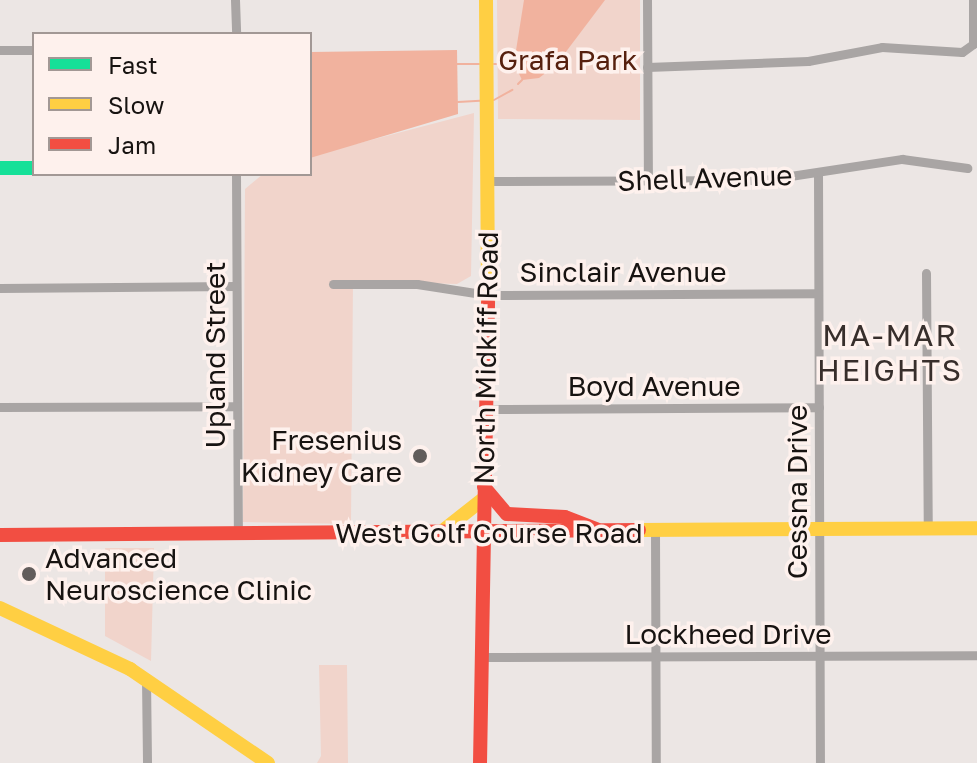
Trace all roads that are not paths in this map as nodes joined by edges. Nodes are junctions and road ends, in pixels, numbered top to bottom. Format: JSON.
{"nodes":[{"id":1,"x":235,"y":0,"type":"edge"},
{"id":2,"x":486,"y":0,"type":"edge"},
{"id":3,"x":647,"y":0,"type":"edge"},
{"id":4,"x":973,"y":0,"type":"edge"},
{"id":5,"x":236,"y":32,"type":"edge"},
{"id":6,"x":0,"y":50,"type":"edge"},
{"id":7,"x":32,"y":50,"type":"edge"},
{"id":8,"x":647,"y":67,"type":"junction"},
{"id":9,"x":0,"y":168,"type":"edge"},
{"id":10,"x":32,"y":168,"type":"edge"},
{"id":11,"x":967,"y":168,"type":"dead end"},
{"id":12,"x":818,"y":174,"type":"junction"},
{"id":13,"x":236,"y":176,"type":"edge"},
{"id":14,"x":648,"y":180,"type":"junction"},
{"id":15,"x":488,"y":181,"type":"junction"},
{"id":16,"x":926,"y":273,"type":"dead end"},
{"id":17,"x":333,"y":284,"type":"dead end"},
{"id":18,"x":236,"y":286,"type":"junction"},
{"id":19,"x":0,"y":288,"type":"edge"},
{"id":20,"x":818,"y":293,"type":"junction"},
{"id":21,"x":488,"y":295,"type":"junction"},
{"id":22,"x":237,"y":406,"type":"junction"},
{"id":23,"x":0,"y":407,"type":"edge"},
{"id":24,"x":819,"y":407,"type":"junction"},
{"id":25,"x":489,"y":409,"type":"junction"},
{"id":26,"x":484,"y":493,"type":"junction"},
{"id":27,"x":977,"y":528,"type":"edge"},
{"id":28,"x":928,"y":529,"type":"junction"},
{"id":29,"x":820,"y":530,"type":"junction"},
{"id":30,"x":655,"y":532,"type":"junction"},
{"id":31,"x":608,"y":533,"type":"junction"},
{"id":32,"x":481,"y":534,"type":"junction"},
{"id":33,"x":0,"y":535,"type":"edge"},
{"id":34,"x":238,"y":535,"type":"junction"},
{"id":35,"x":436,"y":535,"type":"junction"},
{"id":36,"x":0,"y":602,"type":"edge"},
{"id":37,"x":0,"y":608,"type":"edge"},
{"id":38,"x":23,"y":617,"type":"junction"},
{"id":39,"x":977,"y":655,"type":"edge"},
{"id":40,"x":820,"y":656,"type":"junction"},
{"id":41,"x":479,"y":657,"type":"junction"},
{"id":42,"x":655,"y":657,"type":"junction"},
{"id":43,"x":146,"y":679,"type":"junction"},
{"id":44,"x":147,"y":763,"type":"edge"},
{"id":45,"x":268,"y":763,"type":"edge"},
{"id":46,"x":480,"y":763,"type":"edge"},
{"id":47,"x":656,"y":763,"type":"edge"},
{"id":48,"x":820,"y":763,"type":"edge"}],
"edges":[{"from":1,"to":5,"type":"street"},
{"from":2,"to":15,"type":"main road","name":"North Midkiff Road"},
{"from":3,"to":8,"type":"street"},
{"from":4,"to":8,"type":"street"},
{"from":6,"to":7,"type":"street"},
{"from":8,"to":14,"type":"street"},
{"from":9,"to":10,"type":"main road"},
{"from":11,"to":12,"type":"street","name":"Shell Avenue"},
{"from":12,"to":14,"type":"street","name":"Shell Avenue"},
{"from":12,"to":20,"type":"street","name":"Cessna Drive"},
{"from":13,"to":18,"type":"street","name":"Upland Street"},
{"from":14,"to":15,"type":"street","name":"Shell Avenue"},
{"from":15,"to":21,"type":"main road","name":"North Midkiff Road"},
{"from":16,"to":28,"type":"street"},
{"from":17,"to":21,"type":"street","name":"Sinclair Avenue"},
{"from":18,"to":19,"type":"street"},
{"from":18,"to":22,"type":"street","name":"Upland Street"},
{"from":20,"to":21,"type":"street","name":"Sinclair Avenue"},
{"from":20,"to":24,"type":"street","name":"Cessna Drive"},
{"from":21,"to":25,"type":"main road","name":"North Midkiff Road"},
{"from":22,"to":23,"type":"street"},
{"from":22,"to":34,"type":"street","name":"Upland Street"},
{"from":24,"to":25,"type":"street","name":"Boyd Avenue"},
{"from":24,"to":29,"type":"street","name":"Cessna Drive"},
{"from":25,"to":26,"type":"main road","name":"North Midkiff Road"},
{"from":26,"to":31,"type":"main road"},
{"from":26,"to":32,"type":"main road","name":"North Midkiff Road"},
{"from":26,"to":35,"type":"main road"},
{"from":27,"to":28,"type":"main road","name":"West Golf Course Road"},
{"from":28,"to":29,"type":"main road","name":"West Golf Course Road"},
{"from":29,"to":30,"type":"main road","name":"West Golf Course Road"},
{"from":29,"to":40,"type":"street","name":"Cessna Drive"},
{"from":30,"to":31,"type":"main road","name":"West Golf Course Road"},
{"from":30,"to":42,"type":"street"},
{"from":31,"to":32,"type":"main road","name":"West Golf Course Road"},
{"from":32,"to":35,"type":"main road","name":"West Golf Course Road"},
{"from":32,"to":41,"type":"main road","name":"North Midkiff Road"},
{"from":33,"to":34,"type":"main road","name":"West Golf Course Road"},
{"from":34,"to":35,"type":"main road","name":"West Golf Course Road"},
{"from":36,"to":38,"type":"main road"},
{"from":37,"to":38,"type":"main road"},
{"from":38,"to":43,"type":"main road"},
{"from":39,"to":40,"type":"street","name":"Lockheed Drive"},
{"from":40,"to":42,"type":"street","name":"Lockheed Drive"},
{"from":40,"to":48,"type":"street","name":"Cessna Drive"},
{"from":41,"to":42,"type":"street","name":"Lockheed Drive"},
{"from":41,"to":46,"type":"main road","name":"North Midkiff Road"},
{"from":42,"to":47,"type":"street"},
{"from":43,"to":44,"type":"street"},
{"from":43,"to":45,"type":"main road"}]}
